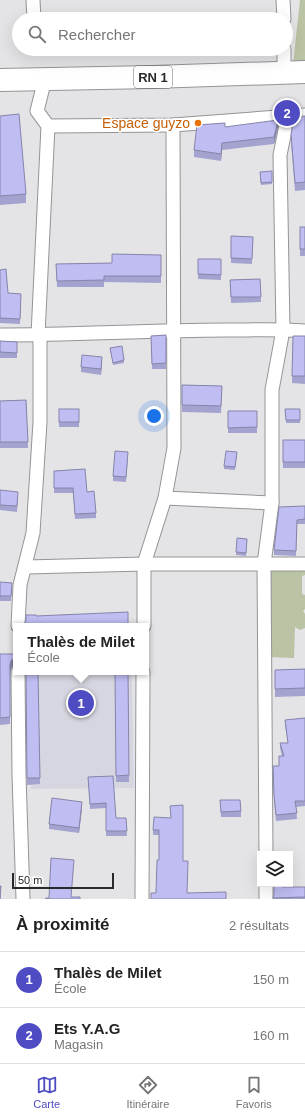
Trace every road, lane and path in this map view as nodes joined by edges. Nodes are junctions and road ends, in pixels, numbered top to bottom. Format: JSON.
{"nodes":[{"id":1,"x":33,"y":0,"type":"edge"},
{"id":2,"x":283,"y":0,"type":"edge"},
{"id":3,"x":34,"y":12,"type":"edge"},
{"id":4,"x":284,"y":12,"type":"edge"},
{"id":5,"x":287,"y":56,"type":"edge"},
{"id":6,"x":295,"y":73,"type":"edge"},
{"id":7,"x":45,"y":79,"type":"junction"},
{"id":8,"x":0,"y":80,"type":"edge"},
{"id":9,"x":305,"y":115,"type":"edge"},
{"id":10,"x":288,"y":116,"type":"junction"},
{"id":11,"x":173,"y":125,"type":"junction"},
{"id":12,"x":48,"y":126,"type":"junction"},
{"id":13,"x":174,"y":330,"type":"junction"},
{"id":14,"x":283,"y":330,"type":"junction"},
{"id":15,"x":305,"y":331,"type":"edge"},
{"id":16,"x":0,"y":335,"type":"edge"},
{"id":17,"x":38,"y":335,"type":"junction"},
{"id":18,"x":165,"y":498,"type":"junction"},
{"id":19,"x":272,"y":503,"type":"junction"},
{"id":20,"x":144,"y":564,"type":"junction"},
{"id":21,"x":264,"y":564,"type":"junction"},
{"id":22,"x":305,"y":564,"type":"edge"},
{"id":23,"x":26,"y":567,"type":"junction"},
{"id":24,"x":18,"y":623,"type":"edge"},
{"id":25,"x":144,"y":623,"type":"edge"},
{"id":26,"x":18,"y":675,"type":"edge"},
{"id":27,"x":144,"y":675,"type":"edge"},
{"id":28,"x":266,"y":851,"type":"edge"},
{"id":29,"x":266,"y":887,"type":"edge"},
{"id":30,"x":23,"y":899,"type":"edge"},
{"id":31,"x":142,"y":899,"type":"edge"},
{"id":32,"x":266,"y":899,"type":"edge"}],
"edges":[{"from":1,"to":3,"type":"street"},
{"from":2,"to":4,"type":"street"},
{"from":5,"to":6,"type":"street"},
{"from":6,"to":7,"type":"highway","number":"RN 1"},
{"from":7,"to":8,"type":"highway","number":"RN 1"},
{"from":7,"to":12,"type":"street"},
{"from":9,"to":10,"type":"street"},
{"from":10,"to":11,"type":"street"},
{"from":10,"to":14,"type":"street"},
{"from":11,"to":12,"type":"street"},
{"from":11,"to":13,"type":"street"},
{"from":12,"to":17,"type":"street"},
{"from":13,"to":14,"type":"street"},
{"from":13,"to":17,"type":"street"},
{"from":13,"to":18,"type":"street"},
{"from":14,"to":15,"type":"street"},
{"from":14,"to":19,"type":"street"},
{"from":16,"to":17,"type":"street"},
{"from":17,"to":23,"type":"street"},
{"from":18,"to":19,"type":"street"},
{"from":18,"to":20,"type":"street"},
{"from":19,"to":21,"type":"street"},
{"from":20,"to":21,"type":"street"},
{"from":20,"to":23,"type":"street"},
{"from":20,"to":25,"type":"street"},
{"from":21,"to":22,"type":"street"},
{"from":21,"to":28,"type":"street"},
{"from":23,"to":24,"type":"street"},
{"from":26,"to":30,"type":"street"},
{"from":27,"to":31,"type":"street"},
{"from":29,"to":32,"type":"street"}]}
